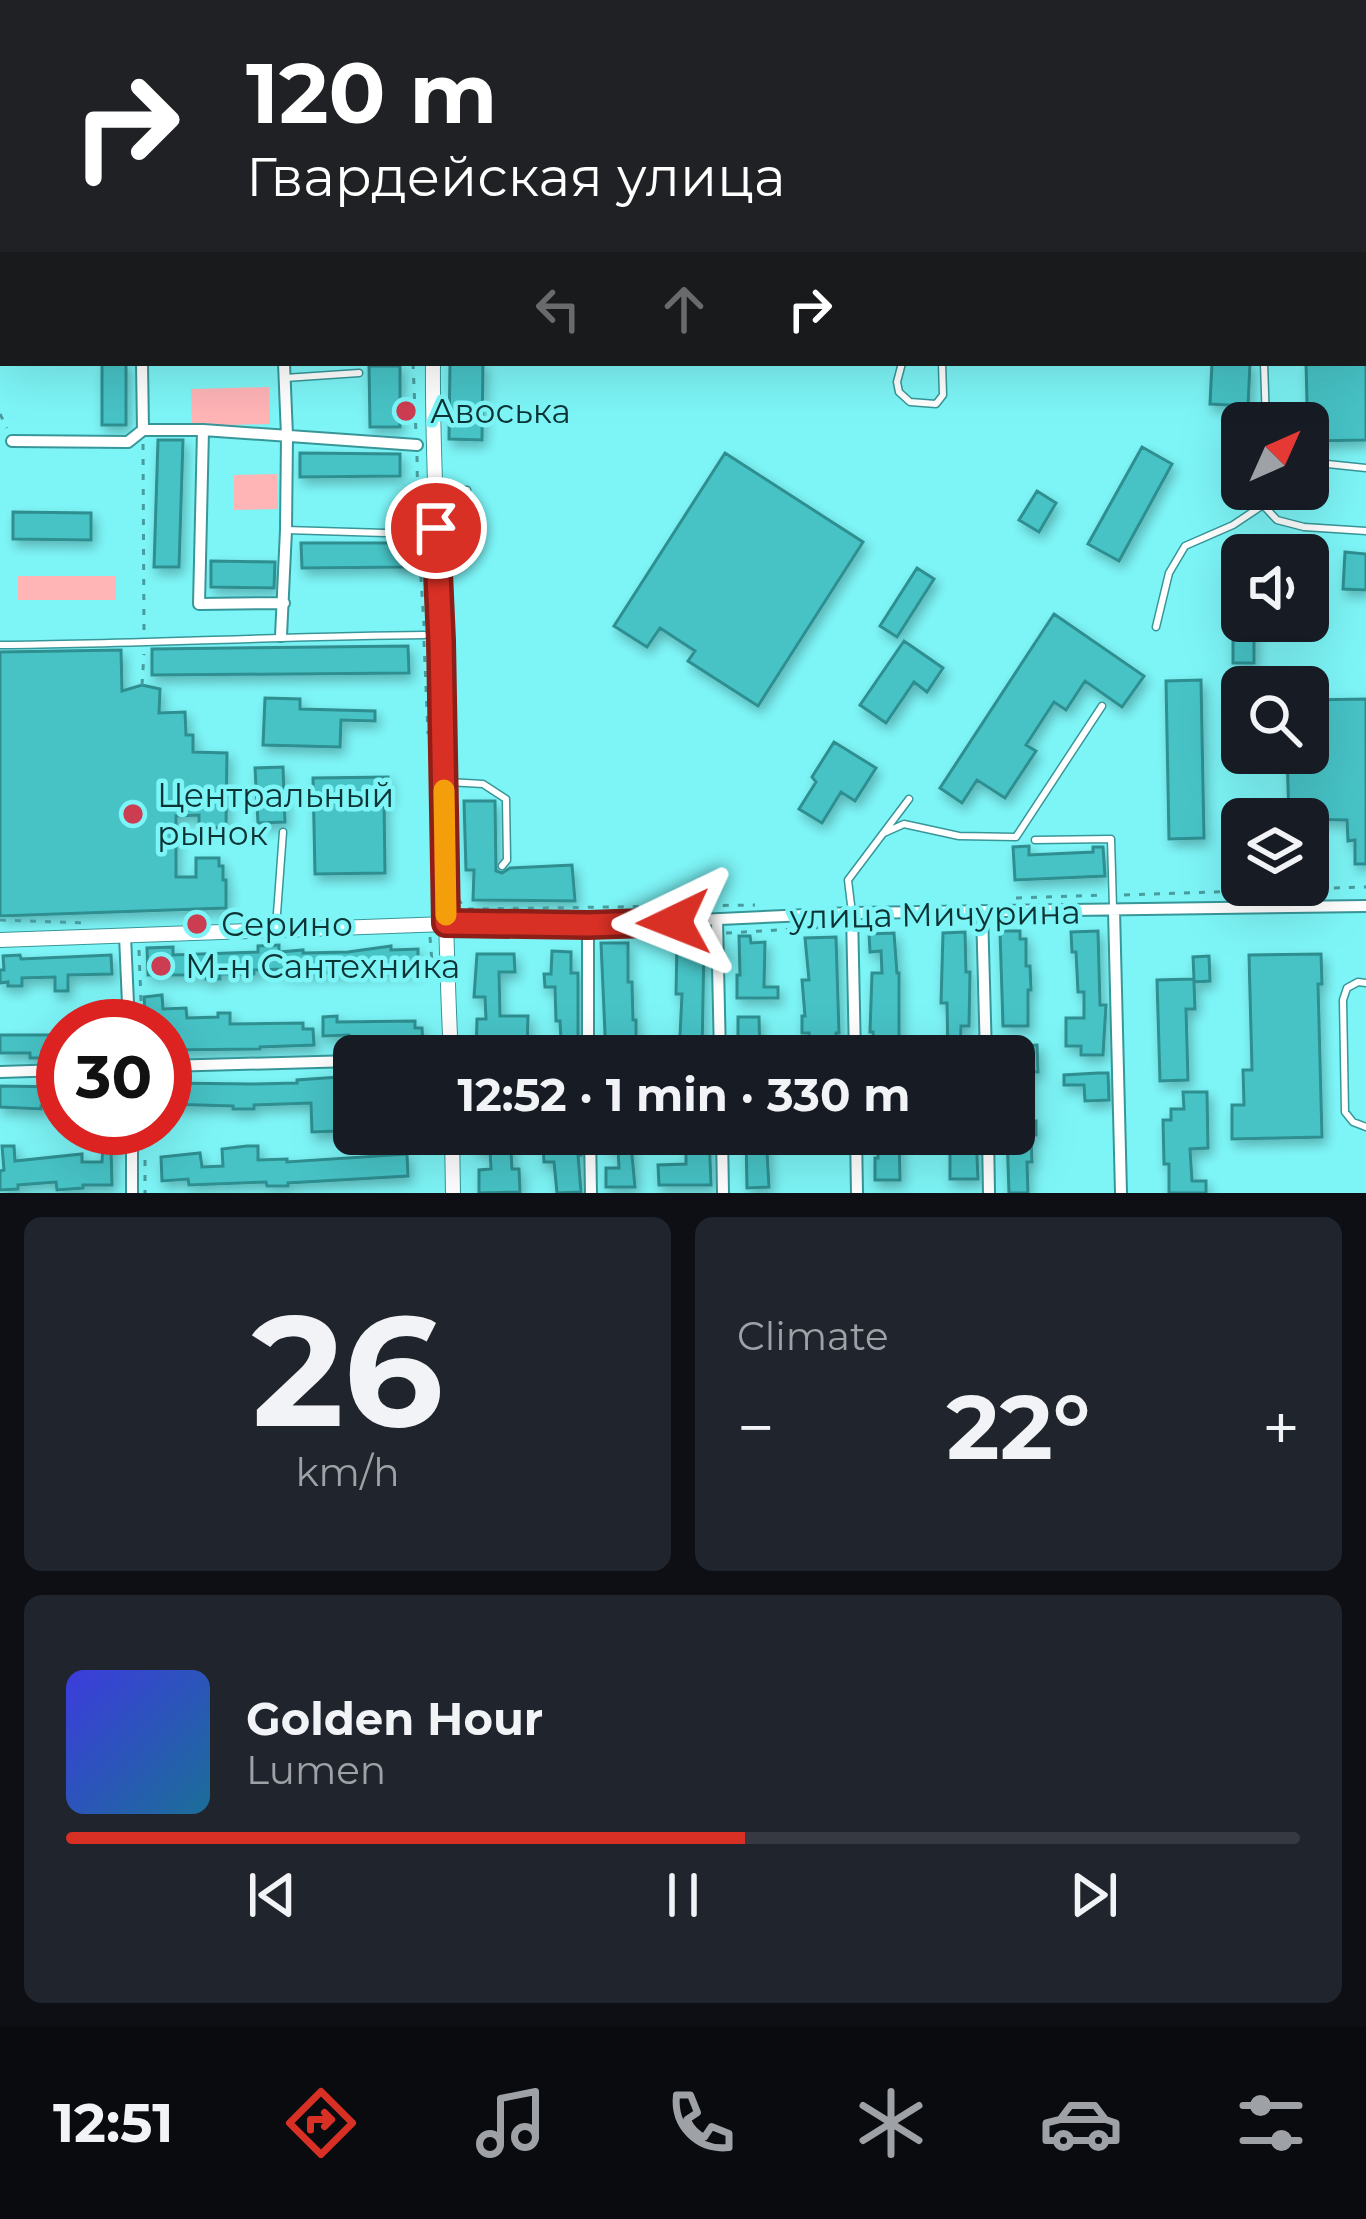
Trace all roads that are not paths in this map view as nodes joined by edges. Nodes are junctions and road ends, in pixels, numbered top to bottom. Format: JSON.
{"nodes":[{"id":1,"x":142,"y":366,"type":"edge"},
{"id":2,"x":284,"y":366,"type":"edge"},
{"id":3,"x":433,"y":366,"type":"edge"},
{"id":4,"x":901,"y":366,"type":"edge"},
{"id":5,"x":942,"y":366,"type":"edge"},
{"id":6,"x":1264,"y":366,"type":"edge"},
{"id":7,"x":359,"y":373,"type":"dead end"},
{"id":8,"x":285,"y":378,"type":"junction"},
{"id":9,"x":1265,"y":402,"type":"edge"},
{"id":10,"x":143,"y":430,"type":"junction"},
{"id":11,"x":202,"y":430,"type":"junction"},
{"id":12,"x":287,"y":436,"type":"junction"},
{"id":13,"x":12,"y":441,"type":"road end"},
{"id":14,"x":417,"y":445,"type":"road end"},
{"id":15,"x":1329,"y":464,"type":"edge"},
{"id":16,"x":1366,"y":467,"type":"edge"},
{"id":17,"x":434,"y":490,"type":"junction"},
{"id":18,"x":467,"y":490,"type":"dead end"},
{"id":19,"x":1256,"y":510,"type":"edge"},
{"id":20,"x":1268,"y":510,"type":"edge"},
{"id":21,"x":286,"y":530,"type":"junction"},
{"id":22,"x":1366,"y":531,"type":"edge"},
{"id":23,"x":418,"y":533,"type":"road end"},
{"id":24,"x":284,"y":603,"type":"junction"},
{"id":25,"x":1156,"y":627,"type":"dead end"},
{"id":26,"x":424,"y":635,"type":"road end"},
{"id":27,"x":281,"y":637,"type":"junction"},
{"id":28,"x":0,"y":645,"type":"edge"},
{"id":29,"x":1102,"y":706,"type":"dead end"},
{"id":30,"x":444,"y":782,"type":"junction"},
{"id":31,"x":909,"y":800,"type":"dead end"},
{"id":32,"x":283,"y":832,"type":"dead end"},
{"id":33,"x":884,"y":833,"type":"junction"},
{"id":34,"x":1035,"y":840,"type":"dead end"},
{"id":35,"x":502,"y":866,"type":"dead end"},
{"id":36,"x":1366,"y":906,"type":"edge"},
{"id":37,"x":1114,"y":910,"type":"junction"},
{"id":38,"x":982,"y":911,"type":"junction"},
{"id":39,"x":852,"y":919,"type":"junction"},
{"id":40,"x":446,"y":923,"type":"junction"},
{"id":41,"x":717,"y":926,"type":"junction"},
{"id":42,"x":276,"y":931,"type":"junction"},
{"id":43,"x":587,"y":931,"type":"junction"},
{"id":44,"x":0,"y":940,"type":"edge"},
{"id":45,"x":132,"y":940,"type":"junction"},
{"id":46,"x":1366,"y":983,"type":"edge"},
{"id":47,"x":130,"y":999,"type":"edge"},
{"id":48,"x":450,"y":1035,"type":"edge"},
{"id":49,"x":588,"y":1035,"type":"edge"},
{"id":50,"x":720,"y":1035,"type":"edge"},
{"id":51,"x":854,"y":1035,"type":"edge"},
{"id":52,"x":985,"y":1035,"type":"edge"},
{"id":53,"x":333,"y":1062,"type":"edge"},
{"id":54,"x":192,"y":1065,"type":"edge"},
{"id":55,"x":36,"y":1071,"type":"edge"},
{"id":56,"x":0,"y":1072,"type":"edge"},
{"id":57,"x":1366,"y":1127,"type":"edge"},
{"id":58,"x":132,"y":1155,"type":"edge"},
{"id":59,"x":452,"y":1155,"type":"edge"},
{"id":60,"x":590,"y":1155,"type":"edge"},
{"id":61,"x":723,"y":1155,"type":"edge"},
{"id":62,"x":856,"y":1155,"type":"edge"},
{"id":63,"x":988,"y":1155,"type":"edge"},
{"id":64,"x":133,"y":1193,"type":"edge"},
{"id":65,"x":453,"y":1193,"type":"edge"},
{"id":66,"x":591,"y":1193,"type":"edge"},
{"id":67,"x":724,"y":1193,"type":"edge"},
{"id":68,"x":857,"y":1193,"type":"edge"},
{"id":69,"x":989,"y":1193,"type":"edge"},
{"id":70,"x":1121,"y":1193,"type":"edge"}],
"edges":[{"from":1,"to":10,"type":"street"},
{"from":2,"to":8,"type":"street"},
{"from":3,"to":17,"type":"street"},
{"from":4,"to":5,"type":"lane"},
{"from":6,"to":9,"type":"lane"},
{"from":7,"to":8,"type":"lane"},
{"from":8,"to":12,"type":"street"},
{"from":10,"to":11,"type":"street"},
{"from":10,"to":13,"type":"street"},
{"from":11,"to":12,"type":"street"},
{"from":11,"to":24,"type":"street"},
{"from":12,"to":14,"type":"street"},
{"from":12,"to":21,"type":"street"},
{"from":15,"to":16,"type":"lane"},
{"from":17,"to":18,"type":"lane"},
{"from":17,"to":30,"type":"street"},
{"from":19,"to":25,"type":"lane"},
{"from":20,"to":22,"type":"lane"},
{"from":21,"to":23,"type":"lane"},
{"from":21,"to":24,"type":"street"},
{"from":24,"to":27,"type":"street"},
{"from":26,"to":27,"type":"lane"},
{"from":27,"to":28,"type":"lane"},
{"from":29,"to":33,"type":"lane"},
{"from":30,"to":35,"type":"lane"},
{"from":30,"to":40,"type":"street"},
{"from":31,"to":33,"type":"lane"},
{"from":32,"to":42,"type":"lane"},
{"from":33,"to":39,"type":"lane"},
{"from":34,"to":37,"type":"lane"},
{"from":36,"to":37,"type":"street","name":"улица Мичурина"},
{"from":37,"to":38,"type":"street","name":"улица Мичурина"},
{"from":37,"to":70,"type":"street"},
{"from":38,"to":39,"type":"street","name":"улица Мичурина"},
{"from":38,"to":52,"type":"street"},
{"from":39,"to":41,"type":"street","name":"улица Мичурина"},
{"from":39,"to":51,"type":"street"},
{"from":40,"to":42,"type":"street","name":"улица Мичурина"},
{"from":40,"to":43,"type":"street","name":"улица Мичурина"},
{"from":40,"to":48,"type":"street"},
{"from":41,"to":43,"type":"street","name":"улица Мичурина"},
{"from":41,"to":50,"type":"street"},
{"from":42,"to":45,"type":"street","name":"улица Мичурина"},
{"from":43,"to":49,"type":"street"},
{"from":44,"to":45,"type":"street","name":"улица Мичурина"},
{"from":45,"to":47,"type":"street"},
{"from":46,"to":57,"type":"lane"},
{"from":53,"to":54,"type":"street"},
{"from":55,"to":56,"type":"street"},
{"from":58,"to":64,"type":"street"},
{"from":59,"to":65,"type":"street"},
{"from":60,"to":66,"type":"street"},
{"from":61,"to":67,"type":"street"},
{"from":62,"to":68,"type":"street"},
{"from":63,"to":69,"type":"street"}]}
